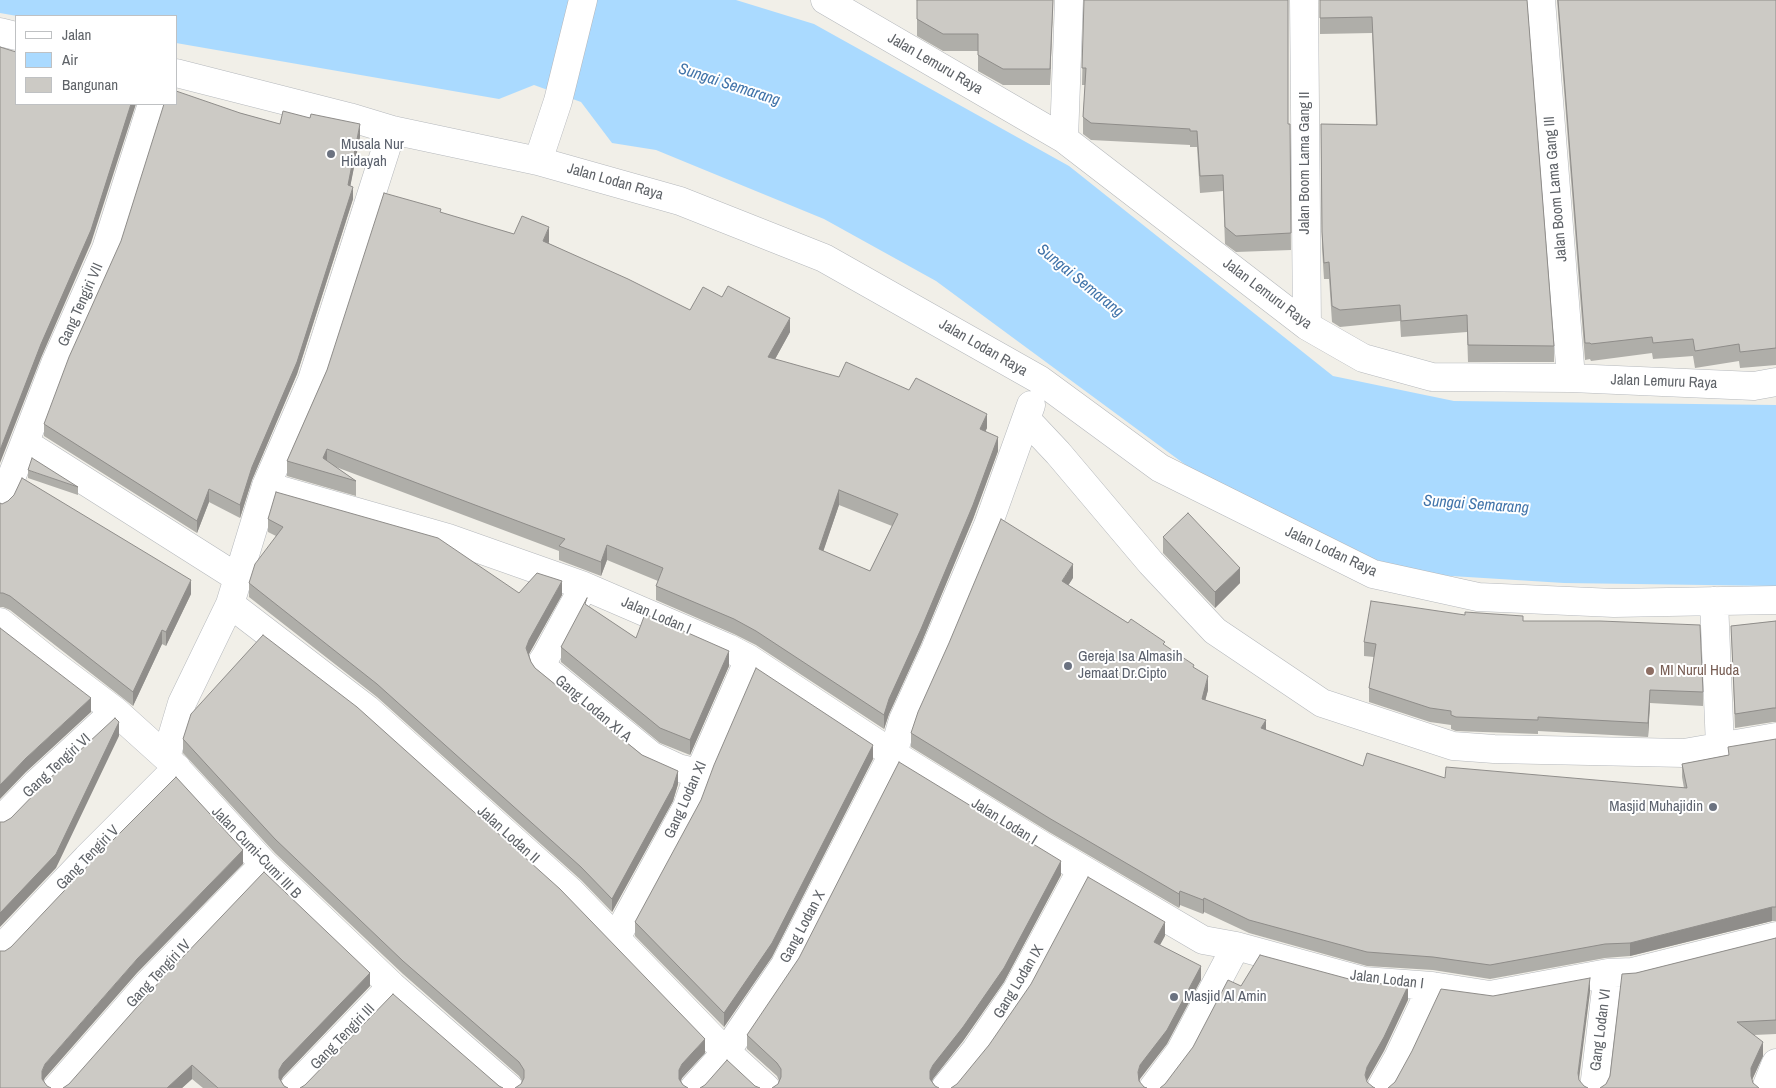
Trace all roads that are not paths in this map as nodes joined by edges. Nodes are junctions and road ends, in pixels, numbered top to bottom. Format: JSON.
{"nodes":[{"id":1,"x":583,"y":0,"type":"edge"},
{"id":2,"x":825,"y":0,"type":"edge"},
{"id":3,"x":1069,"y":0,"type":"edge"},
{"id":4,"x":1304,"y":0,"type":"edge"},
{"id":5,"x":1541,"y":0,"type":"edge"},
{"id":6,"x":0,"y":32,"type":"edge"},
{"id":7,"x":15,"y":36,"type":"edge"},
{"id":8,"x":178,"y":74,"type":"edge"},
{"id":9,"x":152,"y":105,"type":"edge"},
{"id":10,"x":392,"y":130,"type":"junction"},
{"id":11,"x":1064,"y":139,"type":"junction"},
{"id":12,"x":538,"y":161,"type":"junction"},
{"id":13,"x":1307,"y":326,"type":"junction"},
{"id":14,"x":1571,"y":378,"type":"junction"},
{"id":15,"x":1040,"y":380,"type":"junction"},
{"id":16,"x":1776,"y":382,"type":"edge"},
{"id":17,"x":1026,"y":419,"type":"junction"},
{"id":18,"x":25,"y":442,"type":"junction"},
{"id":19,"x":266,"y":486,"type":"junction"},
{"id":20,"x":0,"y":502,"type":"edge"},
{"id":21,"x":238,"y":578,"type":"junction"},
{"id":22,"x":584,"y":586,"type":"junction"},
{"id":23,"x":1776,"y":600,"type":"edge"},
{"id":24,"x":1714,"y":601,"type":"junction"},
{"id":25,"x":230,"y":604,"type":"junction"},
{"id":26,"x":0,"y":622,"type":"edge"},
{"id":27,"x":749,"y":659,"type":"junction"},
{"id":28,"x":115,"y":711,"type":"junction"},
{"id":29,"x":1776,"y":737,"type":"edge"},
{"id":30,"x":1720,"y":746,"type":"junction"},
{"id":31,"x":893,"y":754,"type":"junction"},
{"id":32,"x":171,"y":762,"type":"junction"},
{"id":33,"x":699,"y":773,"type":"junction"},
{"id":34,"x":0,"y":820,"type":"edge"},
{"id":35,"x":264,"y":864,"type":"junction"},
{"id":36,"x":1082,"y":869,"type":"junction"},
{"id":37,"x":1776,"y":936,"type":"edge"},
{"id":38,"x":616,"y":938,"type":"junction"},
{"id":39,"x":1236,"y":946,"type":"junction"},
{"id":40,"x":0,"y":950,"type":"edge"},
{"id":41,"x":1608,"y":973,"type":"junction"},
{"id":42,"x":392,"y":986,"type":"junction"},
{"id":43,"x":1432,"y":986,"type":"junction"},
{"id":44,"x":726,"y":1052,"type":"junction"},
{"id":45,"x":1776,"y":1063,"type":"edge"},
{"id":46,"x":57,"y":1088,"type":"edge"},
{"id":47,"x":294,"y":1088,"type":"edge"},
{"id":48,"x":509,"y":1088,"type":"edge"},
{"id":49,"x":694,"y":1088,"type":"edge"},
{"id":50,"x":766,"y":1088,"type":"edge"},
{"id":51,"x":945,"y":1088,"type":"edge"},
{"id":52,"x":1153,"y":1088,"type":"edge"},
{"id":53,"x":1381,"y":1088,"type":"edge"},
{"id":54,"x":1594,"y":1088,"type":"edge"},
{"id":55,"x":1766,"y":1088,"type":"edge"}],
"edges":[{"from":1,"to":12,"type":"street"},
{"from":2,"to":11,"type":"street","name":"Jalan Lemuru Raya"},
{"from":3,"to":11,"type":"street"},
{"from":4,"to":13,"type":"street","name":"Jalan Boom Lama Gang II"},
{"from":5,"to":14,"type":"street","name":"Jalan Boom Lama Gang III"},
{"from":6,"to":7,"type":"street"},
{"from":8,"to":10,"type":"street","name":"Jalan Lodan Raya"},
{"from":9,"to":18,"type":"street","name":"Gang Tengiri VII"},
{"from":10,"to":12,"type":"street","name":"Jalan Lodan Raya"},
{"from":10,"to":19,"type":"street"},
{"from":11,"to":13,"type":"street","name":"Jalan Lemuru Raya"},
{"from":12,"to":15,"type":"street","name":"Jalan Lodan Raya"},
{"from":13,"to":14,"type":"street","name":"Jalan Lemuru Raya"},
{"from":14,"to":16,"type":"street","name":"Jalan Lemuru Raya"},
{"from":15,"to":17,"type":"street","name":"Gang Lodan X"},
{"from":15,"to":24,"type":"street","name":"Jalan Lodan Raya"},
{"from":17,"to":30,"type":"street"},
{"from":17,"to":31,"type":"street","name":"Gang Lodan X"},
{"from":18,"to":20,"type":"street","name":"Gang Tengiri VII"},
{"from":18,"to":21,"type":"street"},
{"from":19,"to":21,"type":"street"},
{"from":19,"to":22,"type":"street","name":"Jalan Lodan I"},
{"from":21,"to":25,"type":"street"},
{"from":22,"to":27,"type":"street","name":"Jalan Lodan I"},
{"from":22,"to":33,"type":"street","name":"Gang Lodan XI A"},
{"from":23,"to":24,"type":"street","name":"Jalan Lodan Raya"},
{"from":24,"to":30,"type":"street"},
{"from":25,"to":32,"type":"street"},
{"from":25,"to":38,"type":"street","name":"Jalan Lodan II"},
{"from":26,"to":28,"type":"street","name":"Jalan Cumi-Cumi III B"},
{"from":27,"to":31,"type":"street","name":"Jalan Lodan I"},
{"from":27,"to":33,"type":"street","name":"Gang Lodan XI"},
{"from":28,"to":32,"type":"street","name":"Jalan Cumi-Cumi III B"},
{"from":28,"to":34,"type":"street","name":"Gang Tengiri VI"},
{"from":29,"to":30,"type":"street"},
{"from":31,"to":36,"type":"street","name":"Jalan Lodan I"},
{"from":31,"to":44,"type":"street","name":"Gang Lodan X"},
{"from":32,"to":35,"type":"street","name":"Jalan Cumi-Cumi III B"},
{"from":32,"to":40,"type":"street","name":"Gang Tengiri V"},
{"from":33,"to":38,"type":"street","name":"Gang Lodan XI"},
{"from":35,"to":42,"type":"street","name":"Jalan Cumi-Cumi III B"},
{"from":35,"to":46,"type":"street","name":"Gang Tengiri IV"},
{"from":36,"to":39,"type":"street","name":"Jalan Lodan I"},
{"from":36,"to":51,"type":"street","name":"Gang Lodan IX"},
{"from":37,"to":41,"type":"street","name":"Jalan Lodan I"},
{"from":38,"to":44,"type":"street","name":"Jalan Lodan II"},
{"from":39,"to":43,"type":"street","name":"Jalan Lodan I"},
{"from":39,"to":52,"type":"street"},
{"from":41,"to":43,"type":"street","name":"Jalan Lodan I"},
{"from":41,"to":54,"type":"street","name":"Gang Lodan VI"},
{"from":42,"to":47,"type":"street","name":"Gang Tengiri III"},
{"from":42,"to":48,"type":"street","name":"Jalan Cumi-Cumi III B"},
{"from":43,"to":53,"type":"street"},
{"from":44,"to":49,"type":"street","name":"Gang Lodan X"},
{"from":44,"to":50,"type":"street","name":"Jalan Lodan II"},
{"from":45,"to":55,"type":"street"}]}
